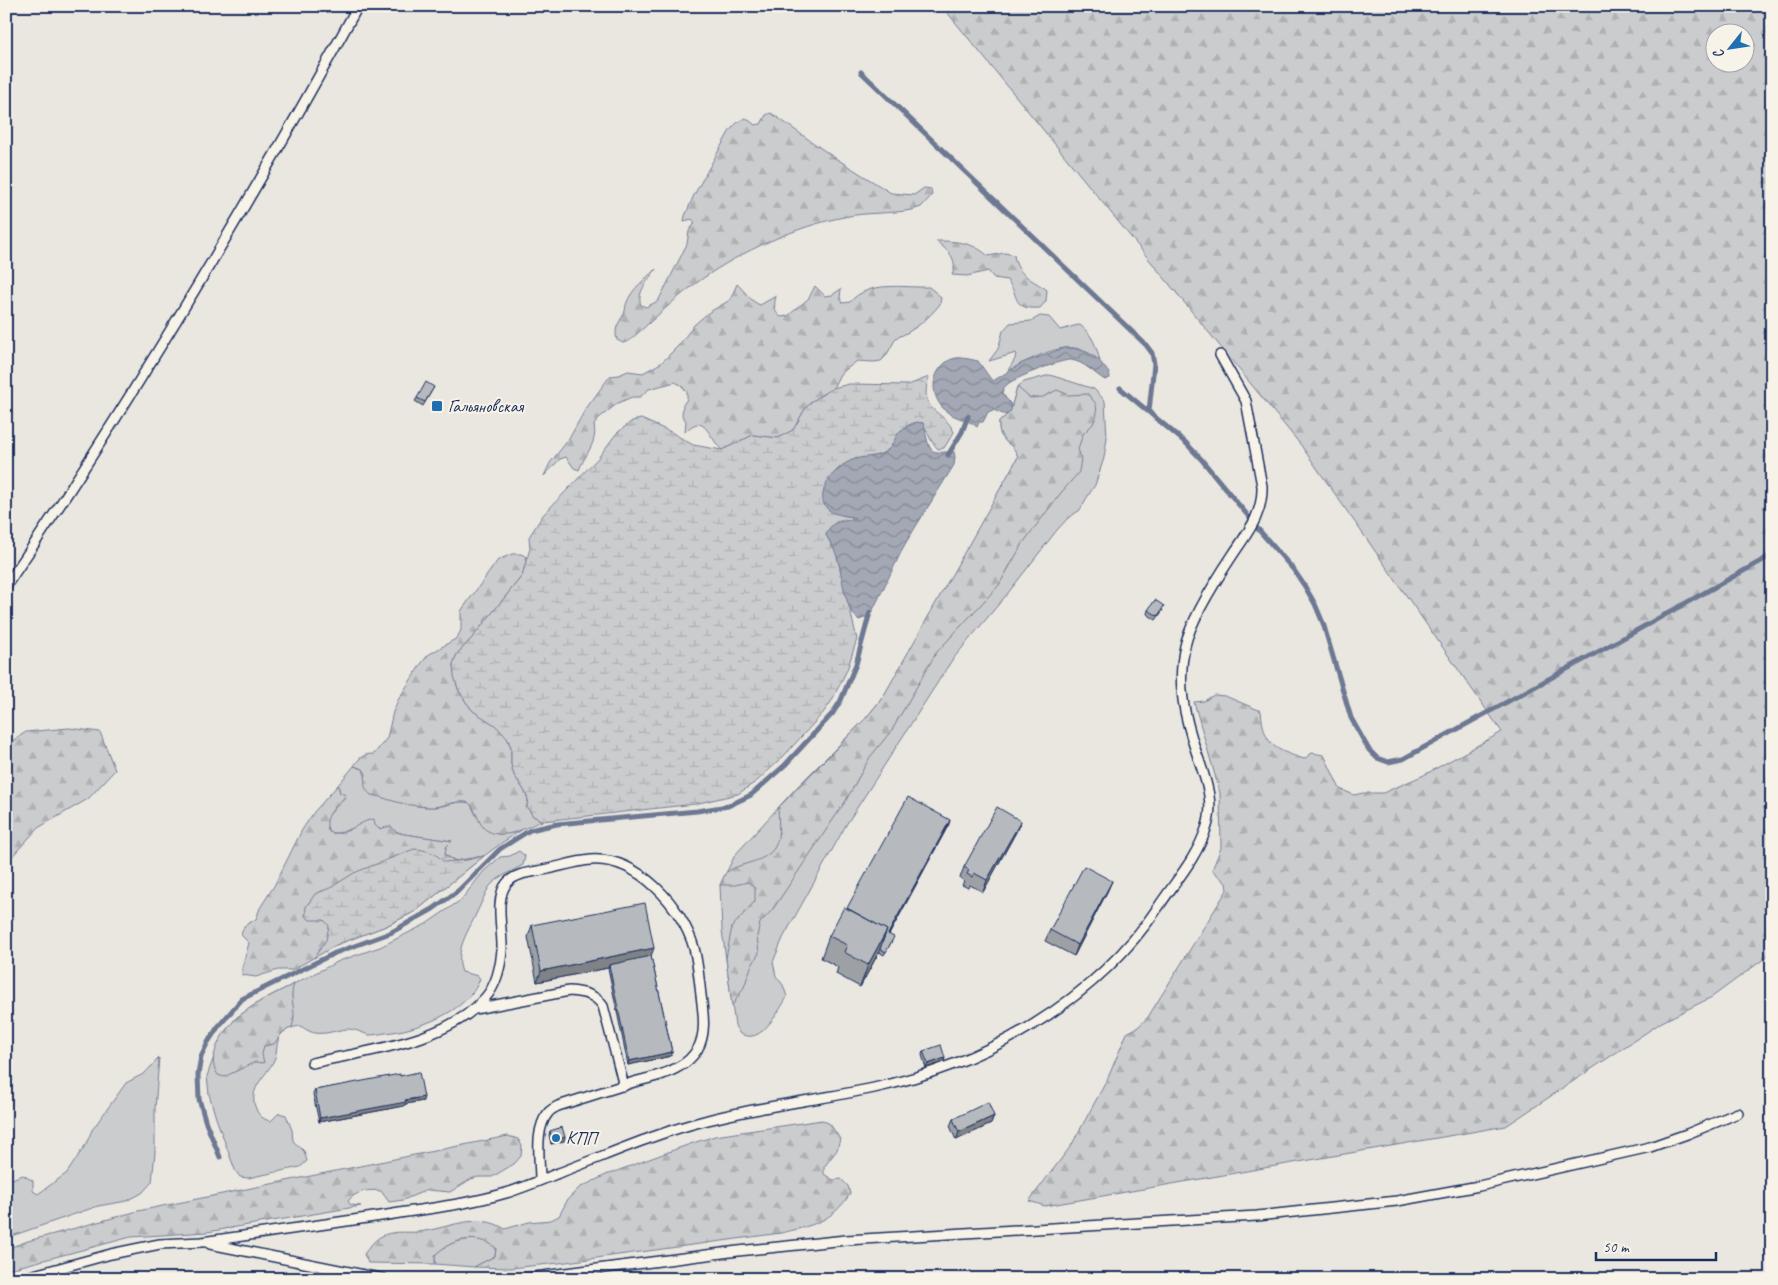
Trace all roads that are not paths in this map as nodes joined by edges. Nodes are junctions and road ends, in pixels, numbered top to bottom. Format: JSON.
{"nodes":[{"id":1,"x":358,"y":6,"type":"edge"},
{"id":2,"x":1220,"y":355,"type":"dead end"},
{"id":3,"x":6,"y":586,"type":"edge"},
{"id":4,"x":474,"y":1009,"type":"junction"},
{"id":5,"x":312,"y":1063,"type":"dead end"},
{"id":6,"x":624,"y":1086,"type":"junction"},
{"id":7,"x":1738,"y":1113,"type":"dead end"},
{"id":8,"x":540,"y":1180,"type":"junction"},
{"id":9,"x":202,"y":1242,"type":"junction"},
{"id":10,"x":19,"y":1279,"type":"edge"},
{"id":11,"x":384,"y":1279,"type":"edge"},
{"id":12,"x":519,"y":1279,"type":"edge"}],
"edges":[{"from":1,"to":3,"type":"lane"},
{"from":2,"to":8,"type":"lane"},
{"from":4,"to":5,"type":"lane"},
{"from":4,"to":6,"type":"lane"},
{"from":4,"to":6,"type":"lane"},
{"from":6,"to":8,"type":"lane"},
{"from":7,"to":12,"type":"lane"},
{"from":8,"to":9,"type":"lane"},
{"from":9,"to":10,"type":"lane"},
{"from":9,"to":11,"type":"lane"}]}
